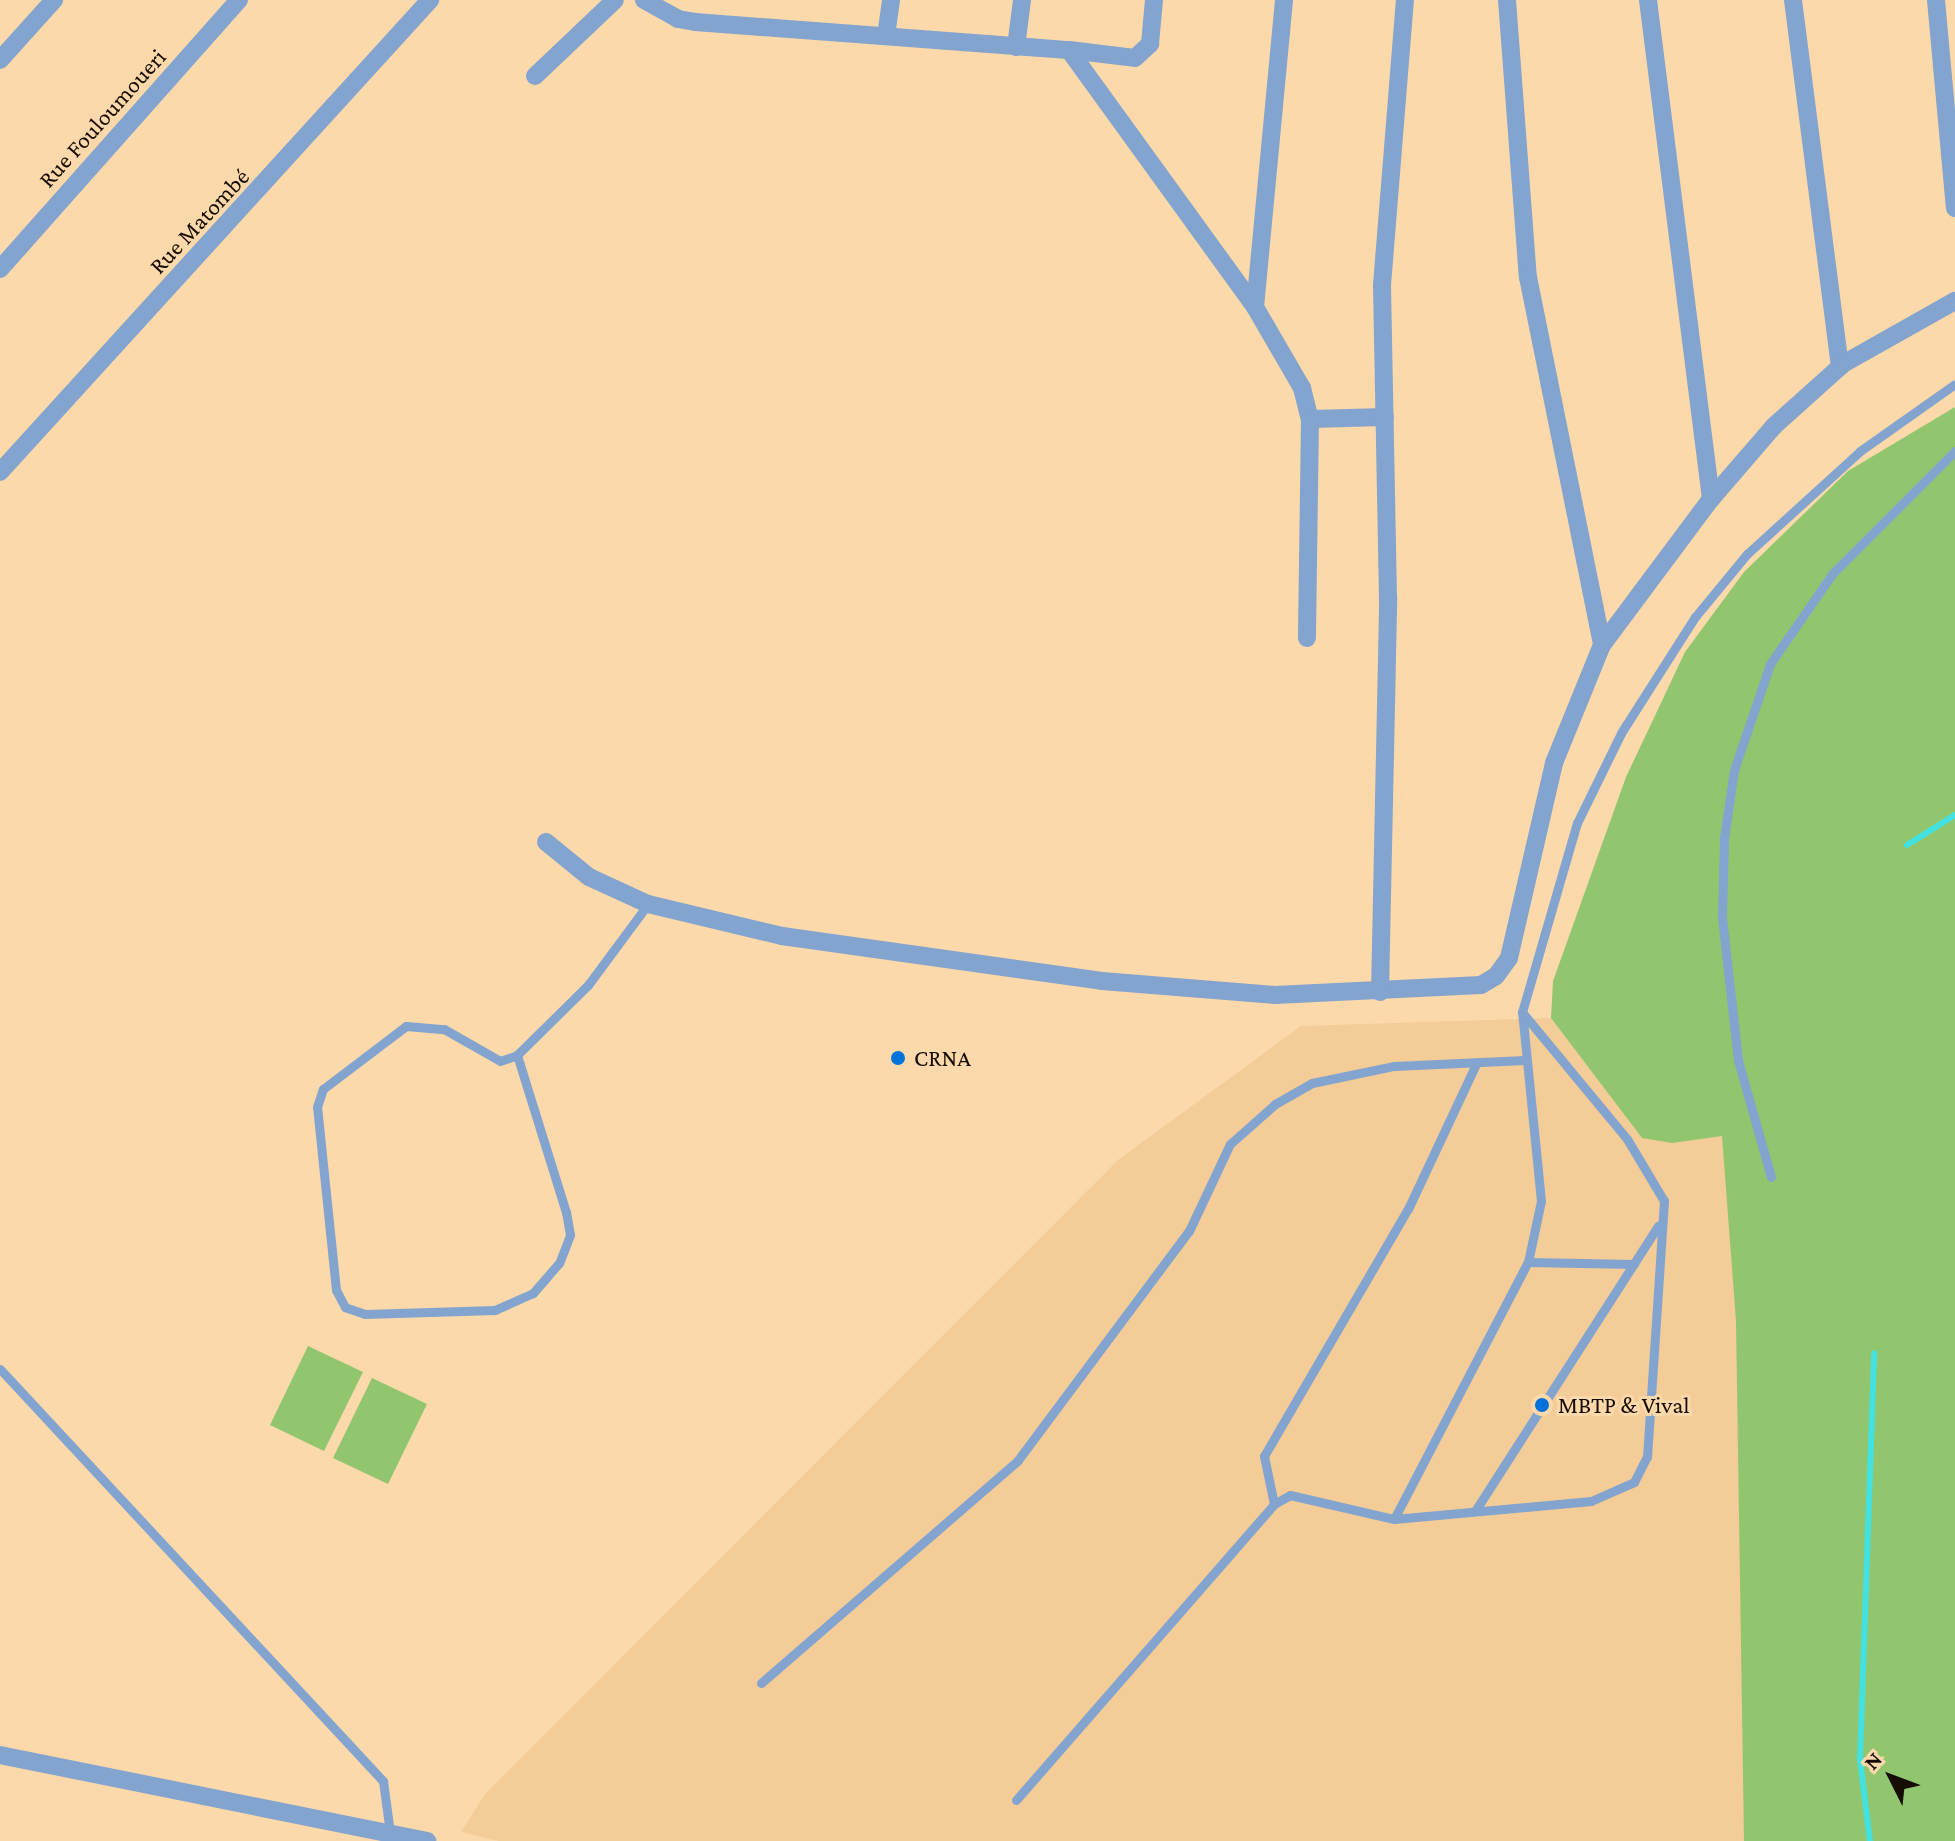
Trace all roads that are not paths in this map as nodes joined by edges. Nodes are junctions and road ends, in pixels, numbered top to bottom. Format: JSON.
{"nodes":[{"id":1,"x":54,"y":0,"type":"edge"},
{"id":2,"x":239,"y":0,"type":"edge"},
{"id":3,"x":430,"y":0,"type":"edge"},
{"id":4,"x":615,"y":0,"type":"edge"},
{"id":5,"x":644,"y":0,"type":"edge"},
{"id":6,"x":891,"y":0,"type":"edge"},
{"id":7,"x":1022,"y":0,"type":"edge"},
{"id":8,"x":1154,"y":0,"type":"edge"},
{"id":9,"x":1284,"y":0,"type":"edge"},
{"id":10,"x":1405,"y":0,"type":"edge"},
{"id":11,"x":1507,"y":0,"type":"edge"},
{"id":12,"x":1648,"y":0,"type":"edge"},
{"id":13,"x":1793,"y":0,"type":"edge"},
{"id":14,"x":1936,"y":0,"type":"edge"},
{"id":15,"x":886,"y":36,"type":"junction"},
{"id":16,"x":1016,"y":47,"type":"junction"},
{"id":17,"x":1069,"y":50,"type":"junction"},
{"id":18,"x":0,"y":60,"type":"edge"},
{"id":19,"x":535,"y":76,"type":"dead end"},
{"id":20,"x":1955,"y":208,"type":"edge"},
{"id":21,"x":0,"y":269,"type":"edge"},
{"id":22,"x":1955,"y":301,"type":"edge"},
{"id":23,"x":1255,"y":307,"type":"junction"},
{"id":24,"x":1840,"y":367,"type":"junction"},
{"id":25,"x":1955,"y":384,"type":"edge"},
{"id":26,"x":1385,"y":417,"type":"junction"},
{"id":27,"x":1310,"y":419,"type":"junction"},
{"id":28,"x":1955,"y":451,"type":"edge"},
{"id":29,"x":0,"y":472,"type":"edge"},
{"id":30,"x":1711,"y":499,"type":"junction"},
{"id":31,"x":1307,"y":638,"type":"dead end"},
{"id":32,"x":1602,"y":645,"type":"junction"},
{"id":33,"x":546,"y":842,"type":"dead end"},
{"id":34,"x":648,"y":904,"type":"junction"},
{"id":35,"x":1380,"y":992,"type":"junction"},
{"id":36,"x":1522,"y":1012,"type":"junction"},
{"id":37,"x":517,"y":1055,"type":"junction"},
{"id":38,"x":1525,"y":1060,"type":"junction"},
{"id":39,"x":1477,"y":1062,"type":"junction"},
{"id":40,"x":1771,"y":1177,"type":"dead end"},
{"id":41,"x":1660,"y":1224,"type":"junction"},
{"id":42,"x":1528,"y":1262,"type":"junction"},
{"id":43,"x":1634,"y":1264,"type":"junction"},
{"id":44,"x":0,"y":1369,"type":"edge"},
{"id":45,"x":1274,"y":1504,"type":"junction"},
{"id":46,"x":1475,"y":1511,"type":"junction"},
{"id":47,"x":1394,"y":1519,"type":"junction"},
{"id":48,"x":761,"y":1683,"type":"dead end"},
{"id":49,"x":0,"y":1755,"type":"edge"},
{"id":50,"x":1016,"y":1800,"type":"dead end"},
{"id":51,"x":389,"y":1837,"type":"edge"},
{"id":52,"x":427,"y":1841,"type":"edge"}],
"edges":[{"from":1,"to":18,"type":"street"},
{"from":2,"to":21,"type":"street","name":"Rue Fouloumoueri"},
{"from":3,"to":29,"type":"street","name":"Rue Matombé"},
{"from":4,"to":19,"type":"street"},
{"from":5,"to":15,"type":"street"},
{"from":6,"to":15,"type":"street"},
{"from":7,"to":16,"type":"street"},
{"from":8,"to":17,"type":"street"},
{"from":9,"to":23,"type":"street"},
{"from":10,"to":26,"type":"street"},
{"from":11,"to":32,"type":"street"},
{"from":12,"to":30,"type":"street"},
{"from":13,"to":24,"type":"street"},
{"from":14,"to":20,"type":"street"},
{"from":15,"to":16,"type":"street"},
{"from":16,"to":17,"type":"street"},
{"from":17,"to":23,"type":"street"},
{"from":22,"to":24,"type":"street"},
{"from":23,"to":27,"type":"street"},
{"from":24,"to":30,"type":"street"},
{"from":25,"to":36,"type":"lane"},
{"from":26,"to":27,"type":"street"},
{"from":26,"to":35,"type":"street"},
{"from":27,"to":31,"type":"street"},
{"from":28,"to":40,"type":"lane"},
{"from":30,"to":32,"type":"street"},
{"from":32,"to":35,"type":"street"},
{"from":33,"to":34,"type":"street"},
{"from":34,"to":35,"type":"street"},
{"from":34,"to":37,"type":"lane"},
{"from":36,"to":38,"type":"lane"},
{"from":36,"to":41,"type":"lane"},
{"from":37,"to":37,"type":"lane"},
{"from":38,"to":39,"type":"lane"},
{"from":38,"to":42,"type":"lane"},
{"from":39,"to":45,"type":"lane"},
{"from":39,"to":48,"type":"lane"},
{"from":41,"to":43,"type":"lane"},
{"from":41,"to":46,"type":"lane"},
{"from":42,"to":43,"type":"lane"},
{"from":42,"to":47,"type":"lane"},
{"from":43,"to":46,"type":"lane"},
{"from":44,"to":51,"type":"lane"},
{"from":45,"to":47,"type":"lane"},
{"from":45,"to":50,"type":"lane"},
{"from":46,"to":47,"type":"lane"},
{"from":49,"to":51,"type":"street"},
{"from":51,"to":52,"type":"street"}]}
